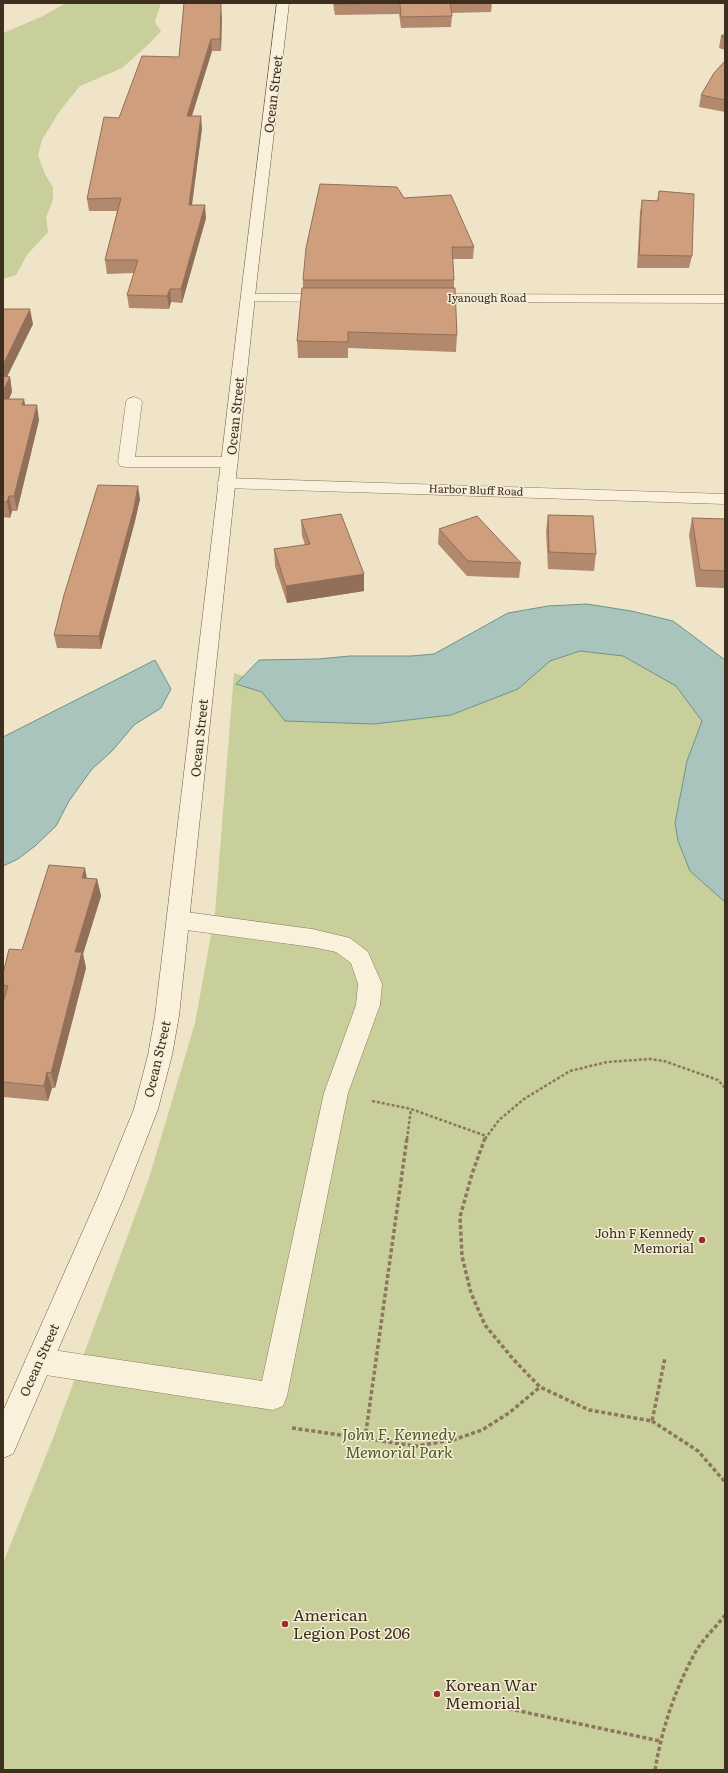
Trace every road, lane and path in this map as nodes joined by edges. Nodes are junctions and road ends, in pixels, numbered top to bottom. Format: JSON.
{"nodes":[{"id":1,"x":283,"y":3,"type":"edge"},
{"id":2,"x":248,"y":298,"type":"junction"},
{"id":3,"x":344,"y":298,"type":"edge"},
{"id":4,"x":407,"y":298,"type":"edge"},
{"id":5,"x":725,"y":299,"type":"edge"},
{"id":6,"x":134,"y":402,"type":"dead end"},
{"id":7,"x":230,"y":462,"type":"junction"},
{"id":8,"x":226,"y":483,"type":"junction"},
{"id":9,"x":725,"y":499,"type":"edge"},
{"id":10,"x":179,"y":920,"type":"junction"},
{"id":11,"x":725,"y":1088,"type":"edge"},
{"id":12,"x":336,"y":1093,"type":"junction"},
{"id":13,"x":411,"y":1109,"type":"junction"},
{"id":14,"x":486,"y":1136,"type":"junction"},
{"id":15,"x":665,"y":1358,"type":"dead end"},
{"id":16,"x":39,"y":1361,"type":"junction"},
{"id":17,"x":540,"y":1388,"type":"junction"},
{"id":18,"x":273,"y":1396,"type":"junction"},
{"id":19,"x":652,"y":1421,"type":"junction"},
{"id":20,"x":365,"y":1439,"type":"junction"},
{"id":21,"x":3,"y":1444,"type":"edge"},
{"id":22,"x":725,"y":1482,"type":"edge"},
{"id":23,"x":725,"y":1615,"type":"edge"},
{"id":24,"x":477,"y":1702,"type":"dead end"},
{"id":25,"x":660,"y":1741,"type":"junction"},
{"id":26,"x":655,"y":1770,"type":"edge"}],
"edges":[{"from":1,"to":2,"type":"main road","name":"Ocean Street"},
{"from":2,"to":3,"type":"main road"},
{"from":2,"to":7,"type":"main road","name":"Ocean Street"},
{"from":4,"to":5,"type":"main road","name":"Iyanough Road"},
{"from":6,"to":7,"type":"main road"},
{"from":7,"to":8,"type":"main road","name":"Ocean Street"},
{"from":8,"to":9,"type":"main road","name":"Harbor Bluff Road"},
{"from":8,"to":10,"type":"main road","name":"Ocean Street"},
{"from":10,"to":12,"type":"main road"},
{"from":10,"to":16,"type":"main road","name":"Ocean Street"},
{"from":11,"to":14,"type":"path"},
{"from":12,"to":13,"type":"path"},
{"from":12,"to":18,"type":"main road"},
{"from":13,"to":14,"type":"path"},
{"from":13,"to":20,"type":"path"},
{"from":14,"to":17,"type":"path"},
{"from":15,"to":19,"type":"path"},
{"from":16,"to":18,"type":"main road"},
{"from":16,"to":21,"type":"main road","name":"Ocean Street"},
{"from":17,"to":19,"type":"path"},
{"from":17,"to":20,"type":"path"},
{"from":18,"to":20,"type":"path"},
{"from":19,"to":22,"type":"path"},
{"from":23,"to":25,"type":"path"},
{"from":24,"to":25,"type":"path"},
{"from":25,"to":26,"type":"path"}]}
